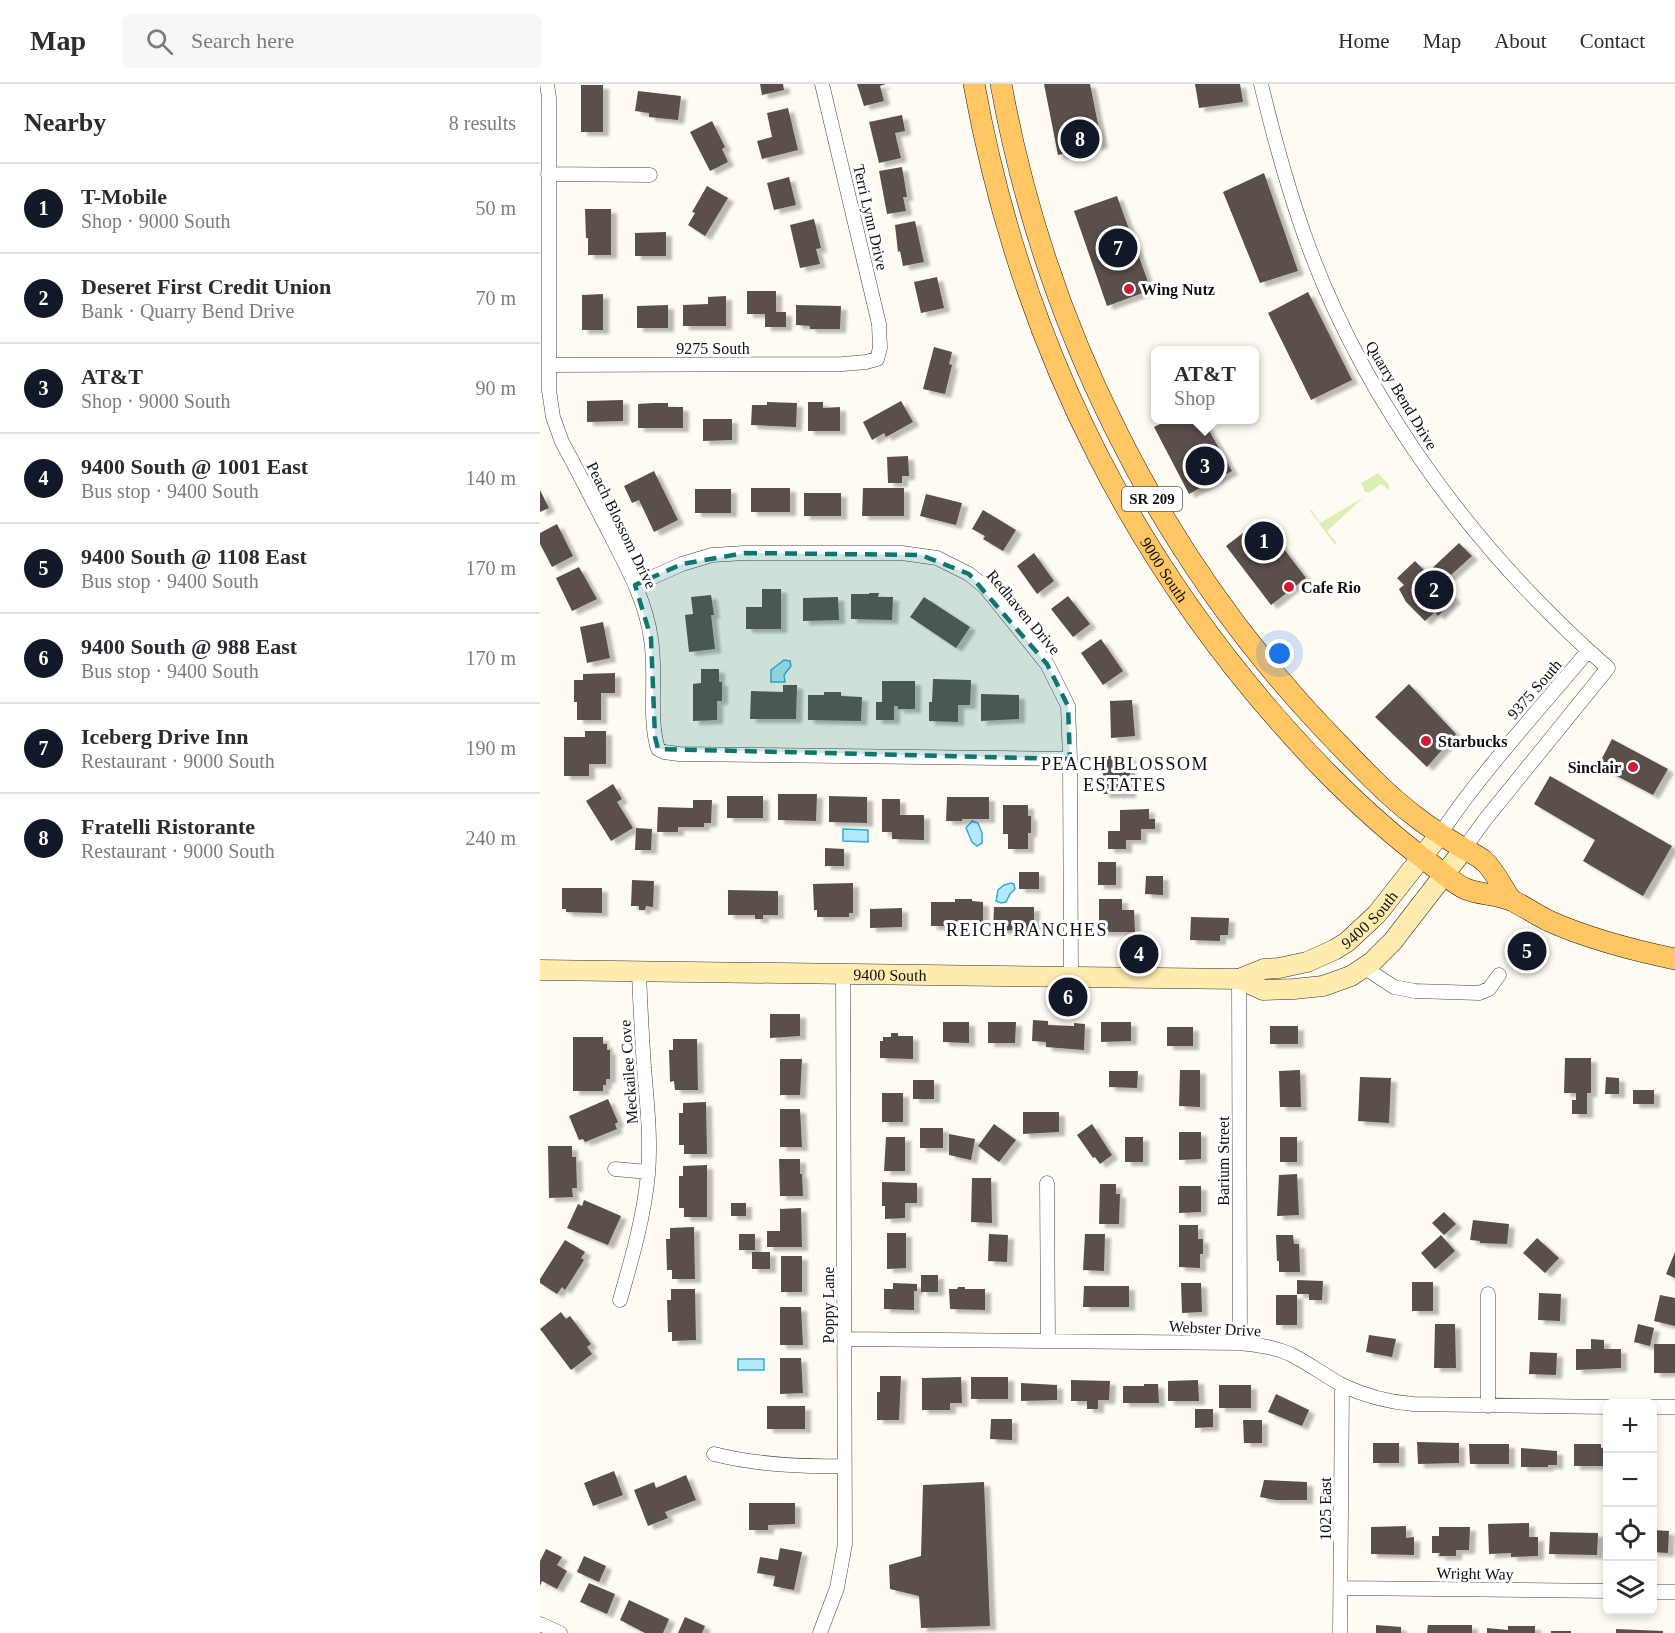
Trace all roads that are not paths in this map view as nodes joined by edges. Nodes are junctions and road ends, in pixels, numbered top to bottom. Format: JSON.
{"nodes":[{"id":1,"x":547,"y":84,"type":"edge"},
{"id":2,"x":822,"y":84,"type":"edge"},
{"id":3,"x":974,"y":84,"type":"edge"},
{"id":4,"x":1001,"y":84,"type":"edge"},
{"id":5,"x":1262,"y":84,"type":"edge"},
{"id":6,"x":548,"y":174,"type":"junction"},
{"id":7,"x":650,"y":175,"type":"dead end"},
{"id":8,"x":877,"y":359,"type":"joint"},
{"id":9,"x":549,"y":365,"type":"junction"},
{"id":10,"x":635,"y":585,"type":"junction"},
{"id":11,"x":1588,"y":651,"type":"junction"},
{"id":12,"x":1070,"y":759,"type":"junction"},
{"id":13,"x":1440,"y":834,"type":"junction"},
{"id":14,"x":1464,"y":849,"type":"junction"},
{"id":15,"x":1422,"y":858,"type":"junction"},
{"id":16,"x":1444,"y":874,"type":"junction"},
{"id":17,"x":1511,"y":900,"type":"junction"},
{"id":18,"x":1675,"y":959,"type":"edge"},
{"id":19,"x":1365,"y":968,"type":"junction"},
{"id":20,"x":540,"y":970,"type":"edge"},
{"id":21,"x":639,"y":971,"type":"junction"},
{"id":22,"x":843,"y":973,"type":"junction"},
{"id":23,"x":1499,"y":975,"type":"dead end"},
{"id":24,"x":1071,"y":976,"type":"junction"},
{"id":25,"x":1239,"y":979,"type":"junction"},
{"id":26,"x":615,"y":1169,"type":"dead end"},
{"id":27,"x":648,"y":1172,"type":"junction"},
{"id":28,"x":1047,"y":1184,"type":"dead end"},
{"id":29,"x":1488,"y":1294,"type":"dead end"},
{"id":30,"x":620,"y":1300,"type":"dead end"},
{"id":31,"x":845,"y":1339,"type":"junction"},
{"id":32,"x":1048,"y":1341,"type":"junction"},
{"id":33,"x":1240,"y":1343,"type":"junction"},
{"id":34,"x":1342,"y":1385,"type":"junction"},
{"id":35,"x":1488,"y":1406,"type":"junction"},
{"id":36,"x":1603,"y":1407,"type":"edge"},
{"id":37,"x":1657,"y":1407,"type":"edge"},
{"id":38,"x":1675,"y":1407,"type":"edge"},
{"id":39,"x":714,"y":1454,"type":"dead end"},
{"id":40,"x":844,"y":1466,"type":"junction"},
{"id":41,"x":1342,"y":1588,"type":"junction"},
{"id":42,"x":1603,"y":1591,"type":"edge"},
{"id":43,"x":1657,"y":1592,"type":"edge"},
{"id":44,"x":1675,"y":1592,"type":"edge"},
{"id":45,"x":540,"y":1624,"type":"edge"},
{"id":46,"x":560,"y":1633,"type":"edge"},
{"id":47,"x":820,"y":1633,"type":"edge"},
{"id":48,"x":1340,"y":1633,"type":"edge"}],
"edges":[{"from":1,"to":6,"type":"street","name":"Peach Blossom Drive"},
{"from":2,"to":8,"type":"street","name":"Terri Lynn Drive"},
{"from":3,"to":15,"type":"main road","name":"9000 South","number":"SR 209"},
{"from":4,"to":13,"type":"main road","name":"9000 South","number":"SR 209"},
{"from":5,"to":11,"type":"street","name":"Quarry Bend Drive"},
{"from":6,"to":7,"type":"street"},
{"from":6,"to":9,"type":"street","name":"Peach Blossom Drive"},
{"from":8,"to":9,"type":"street","name":"9275 South"},
{"from":9,"to":10,"type":"street","name":"Peach Blossom Drive"},
{"from":10,"to":12,"type":"street","name":"Redhaven Drive"},
{"from":10,"to":12,"type":"street","name":"Peach Blossom Drive"},
{"from":11,"to":13,"type":"street","name":"9375 South"},
{"from":11,"to":14,"type":"street","name":"Quarry Bend Drive"},
{"from":12,"to":24,"type":"street","name":"Redhaven Drive"},
{"from":13,"to":14,"type":"main road","name":"9000 South","number":"SR 209"},
{"from":13,"to":15,"type":"main road","name":"9400 South"},
{"from":14,"to":16,"type":"main road","name":"9400 South"},
{"from":14,"to":17,"type":"main road","number":"SR 209"},
{"from":15,"to":16,"type":"main road","name":"9000 South","number":"SR 209"},
{"from":15,"to":25,"type":"main road","name":"9400 South"},
{"from":16,"to":17,"type":"main road","number":"SR 209"},
{"from":16,"to":19,"type":"main road","name":"9400 South"},
{"from":17,"to":18,"type":"main road","number":"SR 209"},
{"from":19,"to":23,"type":"street","name":"9400 South"},
{"from":19,"to":25,"type":"main road","name":"9400 South"},
{"from":20,"to":21,"type":"main road","name":"9400 South"},
{"from":21,"to":22,"type":"main road","name":"9400 South"},
{"from":21,"to":27,"type":"street","name":"Meckailee Cove"},
{"from":22,"to":24,"type":"main road","name":"9400 South"},
{"from":22,"to":31,"type":"street","name":"Poppy Lane"},
{"from":24,"to":25,"type":"main road","name":"9400 South"},
{"from":25,"to":33,"type":"street","name":"Barium Street"},
{"from":26,"to":27,"type":"street"},
{"from":27,"to":30,"type":"street","name":"Meckailee Cove"},
{"from":28,"to":32,"type":"street"},
{"from":29,"to":35,"type":"street"},
{"from":31,"to":32,"type":"street","name":"Webster Drive"},
{"from":31,"to":40,"type":"street","name":"Poppy Lane"},
{"from":32,"to":33,"type":"street","name":"Webster Drive"},
{"from":33,"to":34,"type":"street","name":"Webster Drive"},
{"from":34,"to":35,"type":"street","name":"Webster Drive"},
{"from":34,"to":41,"type":"street","name":"1025 East"},
{"from":35,"to":36,"type":"street","name":"Webster Drive"},
{"from":37,"to":38,"type":"street"},
{"from":39,"to":40,"type":"street"},
{"from":40,"to":47,"type":"street","name":"Poppy Lane"},
{"from":41,"to":42,"type":"street","name":"Wright Way"},
{"from":41,"to":48,"type":"street","name":"1025 East"},
{"from":43,"to":44,"type":"street"},
{"from":45,"to":46,"type":"street"}]}
